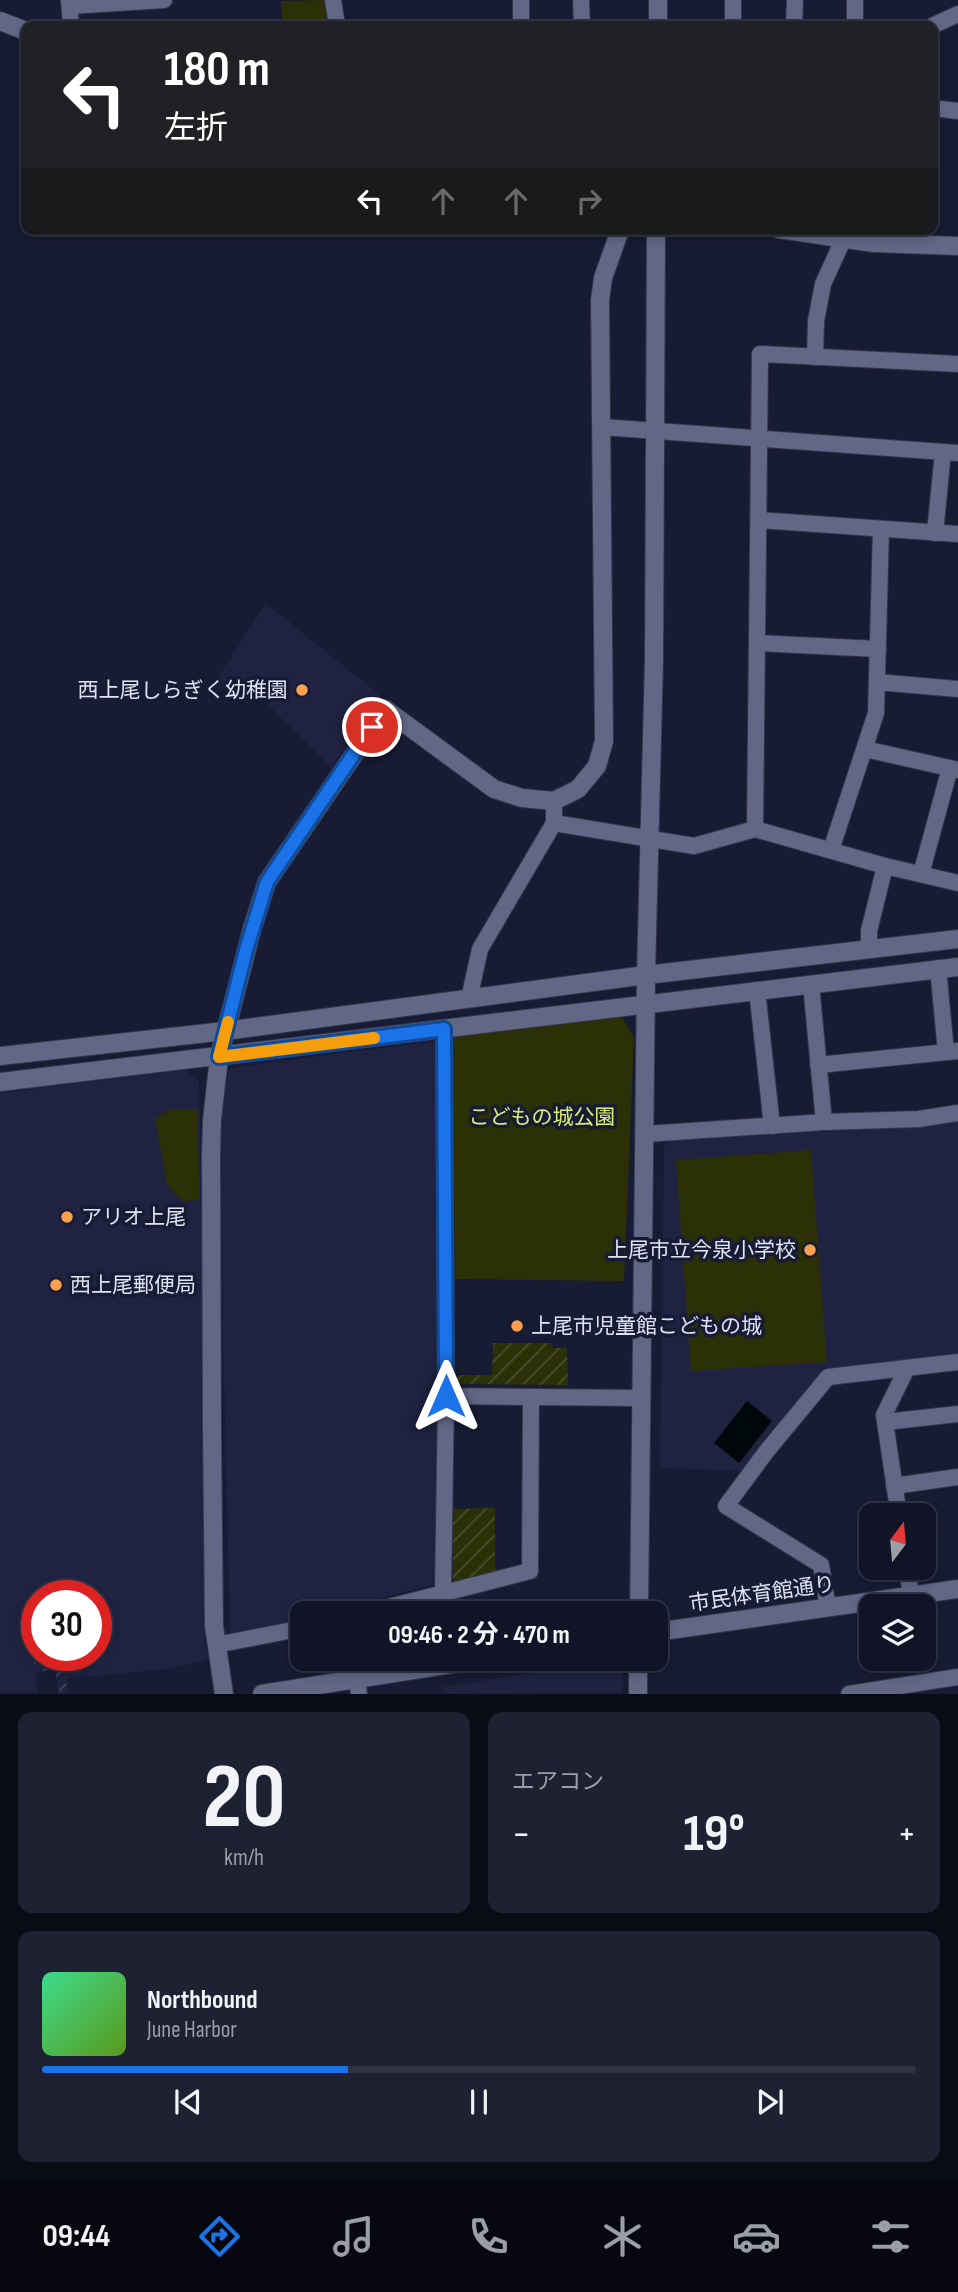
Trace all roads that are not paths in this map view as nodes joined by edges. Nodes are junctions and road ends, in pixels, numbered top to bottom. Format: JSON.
{"nodes":[{"id":1,"x":164,"y":0,"type":"edge"},
{"id":2,"x":333,"y":0,"type":"edge"},
{"id":3,"x":521,"y":0,"type":"edge"},
{"id":4,"x":581,"y":0,"type":"edge"},
{"id":5,"x":659,"y":0,"type":"edge"},
{"id":6,"x":733,"y":0,"type":"edge"},
{"id":7,"x":794,"y":0,"type":"edge"},
{"id":8,"x":855,"y":0,"type":"edge"},
{"id":9,"x":951,"y":0,"type":"edge"},
{"id":10,"x":69,"y":3,"type":"edge"},
{"id":11,"x":958,"y":13,"type":"edge"},
{"id":12,"x":0,"y":21,"type":"edge"},
{"id":13,"x":71,"y":21,"type":"edge"},
{"id":14,"x":336,"y":21,"type":"edge"},
{"id":15,"x":521,"y":21,"type":"edge"},
{"id":16,"x":582,"y":21,"type":"edge"},
{"id":17,"x":658,"y":21,"type":"edge"},
{"id":18,"x":733,"y":21,"type":"edge"},
{"id":19,"x":794,"y":21,"type":"edge"},
{"id":20,"x":855,"y":21,"type":"edge"},
{"id":21,"x":938,"y":23,"type":"edge"},
{"id":22,"x":21,"y":29,"type":"edge"},
{"id":23,"x":938,"y":109,"type":"edge"},
{"id":24,"x":958,"y":111,"type":"edge"},
{"id":25,"x":618,"y":235,"type":"edge"},
{"id":26,"x":656,"y":235,"type":"edge"},
{"id":27,"x":814,"y":235,"type":"edge"},
{"id":28,"x":843,"y":240,"type":"junction"},
{"id":29,"x":958,"y":246,"type":"edge"},
{"id":30,"x":814,"y":357,"type":"junction"},
{"id":31,"x":958,"y":364,"type":"edge"},
{"id":32,"x":602,"y":427,"type":"junction"},
{"id":33,"x":656,"y":431,"type":"junction"},
{"id":34,"x":760,"y":437,"type":"junction"},
{"id":35,"x":951,"y":452,"type":"edge"},
{"id":36,"x":759,"y":520,"type":"junction"},
{"id":37,"x":881,"y":529,"type":"junction"},
{"id":38,"x":934,"y":533,"type":"junction"},
{"id":39,"x":958,"y":534,"type":"edge"},
{"id":40,"x":757,"y":643,"type":"junction"},
{"id":41,"x":878,"y":649,"type":"junction"},
{"id":42,"x":877,"y":682,"type":"junction"},
{"id":43,"x":958,"y":690,"type":"edge"},
{"id":44,"x":865,"y":749,"type":"junction"},
{"id":45,"x":954,"y":769,"type":"edge"},
{"id":46,"x":554,"y":801,"type":"junction"},
{"id":47,"x":554,"y":823,"type":"junction"},
{"id":48,"x":755,"y":829,"type":"junction"},
{"id":49,"x":649,"y":839,"type":"junction"},
{"id":50,"x":831,"y":850,"type":"junction"},
{"id":51,"x":886,"y":866,"type":"junction"},
{"id":52,"x":921,"y":874,"type":"junction"},
{"id":53,"x":958,"y":883,"type":"edge"},
{"id":54,"x":958,"y":939,"type":"edge"},
{"id":55,"x":869,"y":949,"type":"junction"},
{"id":56,"x":958,"y":967,"type":"edge"},
{"id":57,"x":938,"y":968,"type":"junction"},
{"id":58,"x":646,"y":975,"type":"junction"},
{"id":59,"x":811,"y":984,"type":"junction"},
{"id":60,"x":757,"y":990,"type":"junction"},
{"id":61,"x":469,"y":999,"type":"junction"},
{"id":62,"x":646,"y":1003,"type":"junction"},
{"id":63,"x":444,"y":1029,"type":"junction"},
{"id":64,"x":225,"y":1031,"type":"junction"},
{"id":65,"x":952,"y":1051,"type":"edge"},
{"id":66,"x":0,"y":1056,"type":"edge"},
{"id":67,"x":219,"y":1057,"type":"junction"},
{"id":68,"x":818,"y":1065,"type":"junction"},
{"id":69,"x":0,"y":1082,"type":"edge"},
{"id":70,"x":958,"y":1113,"type":"edge"},
{"id":71,"x":824,"y":1122,"type":"junction"},
{"id":72,"x":772,"y":1126,"type":"junction"},
{"id":73,"x":645,"y":1134,"type":"junction"},
{"id":74,"x":958,"y":1362,"type":"edge"},
{"id":75,"x":907,"y":1368,"type":"junction"},
{"id":76,"x":446,"y":1396,"type":"junction"},
{"id":77,"x":531,"y":1398,"type":"junction"},
{"id":78,"x":641,"y":1398,"type":"junction"},
{"id":79,"x":958,"y":1414,"type":"edge"},
{"id":80,"x":885,"y":1422,"type":"junction"},
{"id":81,"x":958,"y":1476,"type":"edge"},
{"id":82,"x":894,"y":1486,"type":"junction"},
{"id":83,"x":897,"y":1503,"type":"edge"},
{"id":84,"x":958,"y":1589,"type":"edge"},
{"id":85,"x":443,"y":1593,"type":"junction"},
{"id":86,"x":924,"y":1594,"type":"edge"},
{"id":87,"x":412,"y":1601,"type":"edge"},
{"id":88,"x":639,"y":1601,"type":"edge"},
{"id":89,"x":859,"y":1604,"type":"edge"},
{"id":90,"x":828,"y":1608,"type":"junction"},
{"id":91,"x":668,"y":1630,"type":"edge"},
{"id":92,"x":290,"y":1631,"type":"edge"},
{"id":93,"x":216,"y":1645,"type":"junction"},
{"id":94,"x":428,"y":1671,"type":"edge"},
{"id":95,"x":638,"y":1671,"type":"edge"},
{"id":96,"x":958,"y":1677,"type":"edge"},
{"id":97,"x":358,"y":1686,"type":"edge"},
{"id":98,"x":940,"y":1687,"type":"edge"},
{"id":99,"x":867,"y":1692,"type":"edge"},
{"id":100,"x":223,"y":1693,"type":"edge"},
{"id":101,"x":262,"y":1693,"type":"edge"},
{"id":102,"x":638,"y":1693,"type":"edge"},
{"id":103,"x":849,"y":1693,"type":"edge"}],
"edges":[{"from":1,"to":10,"type":"street"},
{"from":2,"to":14,"type":"street"},
{"from":3,"to":15,"type":"street"},
{"from":4,"to":16,"type":"street"},
{"from":5,"to":17,"type":"street"},
{"from":6,"to":18,"type":"street"},
{"from":7,"to":19,"type":"street"},
{"from":8,"to":20,"type":"street"},
{"from":9,"to":11,"type":"street"},
{"from":10,"to":13,"type":"street"},
{"from":11,"to":21,"type":"street"},
{"from":12,"to":22,"type":"street"},
{"from":23,"to":24,"type":"street"},
{"from":25,"to":32,"type":"street"},
{"from":26,"to":33,"type":"street"},
{"from":27,"to":28,"type":"street"},
{"from":28,"to":29,"type":"street"},
{"from":28,"to":30,"type":"street"},
{"from":30,"to":31,"type":"street"},
{"from":30,"to":34,"type":"street"},
{"from":32,"to":33,"type":"street"},
{"from":32,"to":46,"type":"street"},
{"from":33,"to":34,"type":"street"},
{"from":33,"to":49,"type":"street"},
{"from":34,"to":35,"type":"street"},
{"from":34,"to":36,"type":"street"},
{"from":35,"to":38,"type":"street"},
{"from":36,"to":37,"type":"street"},
{"from":36,"to":40,"type":"street"},
{"from":37,"to":38,"type":"street"},
{"from":37,"to":41,"type":"street"},
{"from":38,"to":39,"type":"street"},
{"from":40,"to":41,"type":"street"},
{"from":40,"to":48,"type":"street"},
{"from":41,"to":42,"type":"street"},
{"from":42,"to":43,"type":"street"},
{"from":42,"to":44,"type":"street"},
{"from":44,"to":45,"type":"street"},
{"from":44,"to":50,"type":"street"},
{"from":45,"to":52,"type":"street"},
{"from":46,"to":47,"type":"street"},
{"from":46,"to":64,"type":"street"},
{"from":47,"to":49,"type":"street"},
{"from":47,"to":61,"type":"street"},
{"from":48,"to":49,"type":"street"},
{"from":48,"to":50,"type":"street"},
{"from":49,"to":58,"type":"street"},
{"from":50,"to":51,"type":"street"},
{"from":51,"to":52,"type":"street"},
{"from":51,"to":55,"type":"street"},
{"from":52,"to":53,"type":"street"},
{"from":54,"to":55,"type":"street"},
{"from":55,"to":58,"type":"street"},
{"from":56,"to":57,"type":"street"},
{"from":57,"to":59,"type":"street"},
{"from":57,"to":65,"type":"street"},
{"from":58,"to":61,"type":"street"},
{"from":58,"to":62,"type":"street"},
{"from":59,"to":60,"type":"street"},
{"from":59,"to":68,"type":"street"},
{"from":60,"to":62,"type":"street"},
{"from":60,"to":72,"type":"street"},
{"from":61,"to":64,"type":"street"},
{"from":62,"to":63,"type":"street"},
{"from":62,"to":73,"type":"street"},
{"from":63,"to":67,"type":"street"},
{"from":63,"to":76,"type":"street"},
{"from":64,"to":66,"type":"street"},
{"from":64,"to":67,"type":"street"},
{"from":65,"to":68,"type":"street"},
{"from":67,"to":69,"type":"street"},
{"from":67,"to":93,"type":"street"},
{"from":68,"to":71,"type":"street"},
{"from":70,"to":71,"type":"street"},
{"from":71,"to":72,"type":"street"},
{"from":72,"to":73,"type":"street"},
{"from":73,"to":78,"type":"street"},
{"from":74,"to":75,"type":"street"},
{"from":75,"to":80,"type":"street"},
{"from":75,"to":90,"type":"street"},
{"from":76,"to":77,"type":"street"},
{"from":76,"to":85,"type":"street"},
{"from":77,"to":78,"type":"street"},
{"from":77,"to":85,"type":"street"},
{"from":78,"to":88,"type":"street"},
{"from":79,"to":80,"type":"street"},
{"from":80,"to":82,"type":"street"},
{"from":81,"to":82,"type":"street"},
{"from":82,"to":83,"type":"street"},
{"from":84,"to":86,"type":"street","name":"市民体育館通り"},
{"from":85,"to":87,"type":"street"},
{"from":89,"to":90,"type":"street","name":"市民体育館通り"},
{"from":90,"to":91,"type":"street","name":"市民体育館通り"},
{"from":92,"to":93,"type":"street"},
{"from":93,"to":100,"type":"street"},
{"from":94,"to":97,"type":"street"},
{"from":95,"to":102,"type":"street"},
{"from":96,"to":98,"type":"street"},
{"from":97,"to":101,"type":"street"},
{"from":98,"to":99,"type":"street"},
{"from":99,"to":103,"type":"street"}]}
